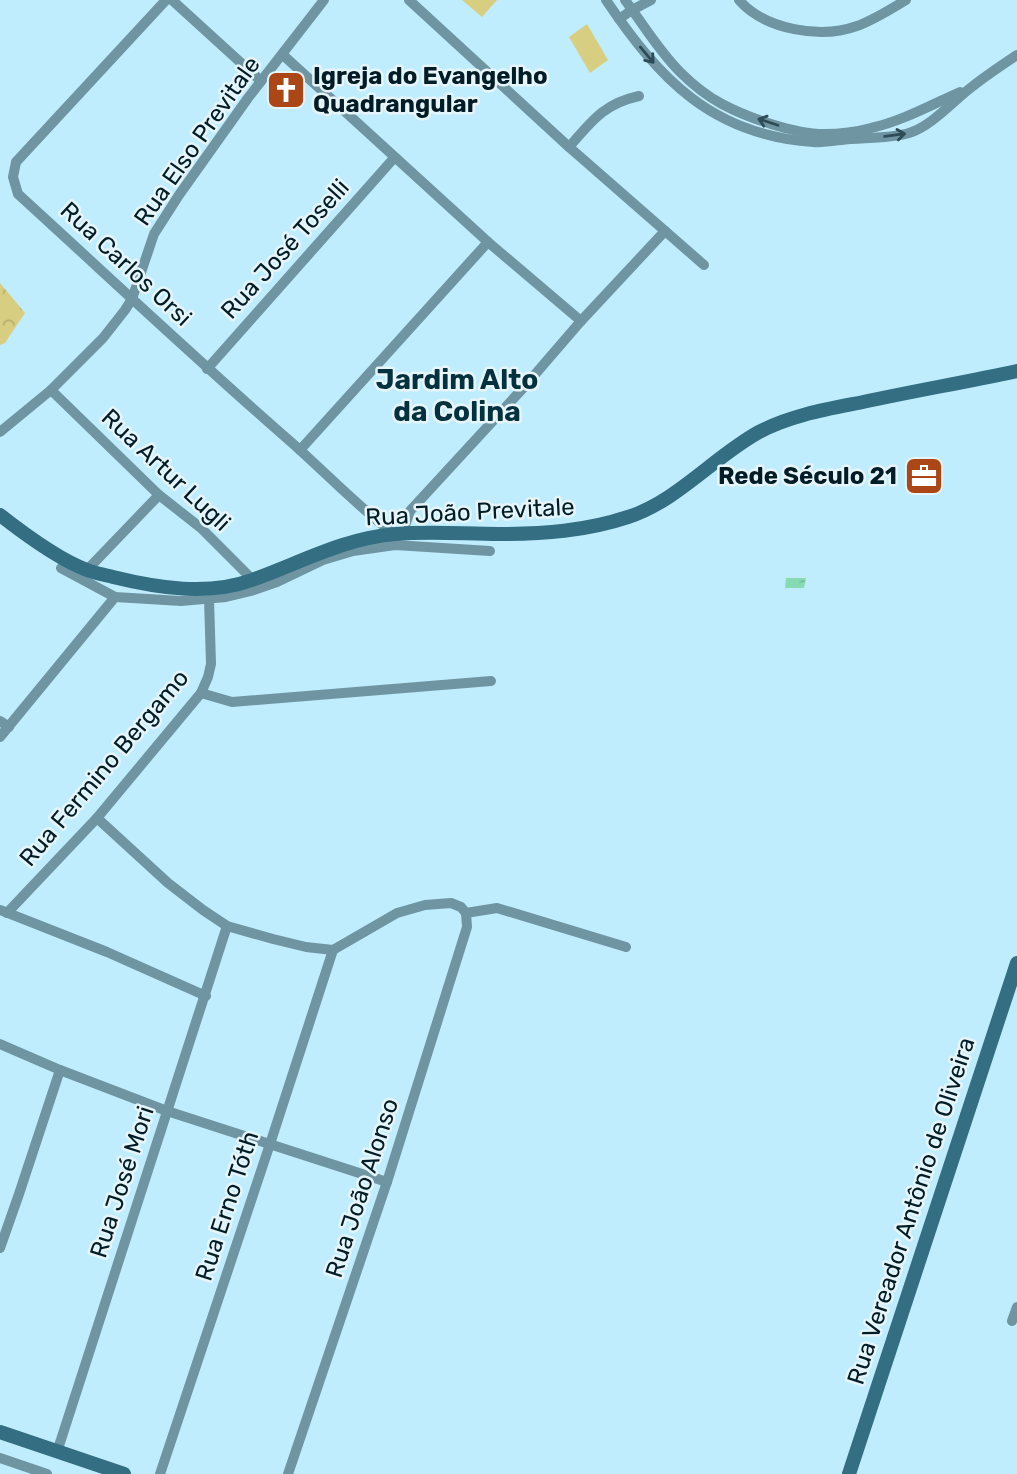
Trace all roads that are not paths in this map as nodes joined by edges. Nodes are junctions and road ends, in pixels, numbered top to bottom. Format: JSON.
{"nodes":[{"id":1,"x":166,"y":0,"type":"edge"},
{"id":2,"x":172,"y":0,"type":"edge"},
{"id":3,"x":324,"y":0,"type":"edge"},
{"id":4,"x":409,"y":0,"type":"edge"},
{"id":5,"x":606,"y":0,"type":"edge"},
{"id":6,"x":625,"y":0,"type":"edge"},
{"id":7,"x":651,"y":0,"type":"edge"},
{"id":8,"x":739,"y":0,"type":"edge"},
{"id":9,"x":906,"y":0,"type":"edge"},
{"id":10,"x":632,"y":10,"type":"junction"},
{"id":11,"x":619,"y":19,"type":"junction"},
{"id":12,"x":283,"y":55,"type":"junction"},
{"id":13,"x":1017,"y":55,"type":"edge"},
{"id":14,"x":261,"y":81,"type":"junction"},
{"id":15,"x":973,"y":86,"type":"junction"},
{"id":16,"x":639,"y":96,"type":"dead end"},
{"id":17,"x":569,"y":147,"type":"junction"},
{"id":18,"x":394,"y":158,"type":"junction"},
{"id":19,"x":665,"y":231,"type":"junction"},
{"id":20,"x":488,"y":242,"type":"junction"},
{"id":21,"x":704,"y":265,"type":"dead end"},
{"id":22,"x":132,"y":299,"type":"junction"},
{"id":23,"x":581,"y":321,"type":"junction"},
{"id":24,"x":207,"y":369,"type":"junction"},
{"id":25,"x":1017,"y":371,"type":"edge"},
{"id":26,"x":51,"y":390,"type":"junction"},
{"id":27,"x":0,"y":432,"type":"edge"},
{"id":28,"x":300,"y":450,"type":"junction"},
{"id":29,"x":159,"y":495,"type":"junction"},
{"id":30,"x":0,"y":515,"type":"edge"},
{"id":31,"x":398,"y":534,"type":"junction"},
{"id":32,"x":490,"y":551,"type":"dead end"},
{"id":33,"x":61,"y":568,"type":"dead end"},
{"id":34,"x":88,"y":570,"type":"junction"},
{"id":35,"x":253,"y":580,"type":"junction"},
{"id":36,"x":116,"y":597,"type":"junction"},
{"id":37,"x":209,"y":599,"type":"junction"},
{"id":38,"x":492,"y":681,"type":"dead end"},
{"id":39,"x":201,"y":693,"type":"junction"},
{"id":40,"x":4,"y":724,"type":"edge"},
{"id":41,"x":0,"y":737,"type":"edge"},
{"id":42,"x":97,"y":818,"type":"junction"},
{"id":43,"x":4,"y":912,"type":"edge"},
{"id":44,"x":466,"y":913,"type":"junction"},
{"id":45,"x":227,"y":926,"type":"junction"},
{"id":46,"x":625,"y":947,"type":"dead end"},
{"id":47,"x":333,"y":950,"type":"junction"},
{"id":48,"x":1017,"y":963,"type":"edge"},
{"id":49,"x":206,"y":996,"type":"junction"},
{"id":50,"x":0,"y":1044,"type":"edge"},
{"id":51,"x":60,"y":1070,"type":"junction"},
{"id":52,"x":167,"y":1111,"type":"junction"},
{"id":53,"x":270,"y":1144,"type":"junction"},
{"id":54,"x":387,"y":1182,"type":"junction"},
{"id":55,"x":0,"y":1248,"type":"edge"},
{"id":56,"x":1017,"y":1307,"type":"edge"},
{"id":57,"x":1012,"y":1321,"type":"dead end"},
{"id":58,"x":0,"y":1432,"type":"edge"},
{"id":59,"x":57,"y":1452,"type":"junction"},
{"id":60,"x":0,"y":1458,"type":"edge"},
{"id":61,"x":47,"y":1474,"type":"edge"},
{"id":62,"x":124,"y":1474,"type":"edge"},
{"id":63,"x":160,"y":1474,"type":"edge"},
{"id":64,"x":288,"y":1474,"type":"edge"},
{"id":65,"x":849,"y":1474,"type":"edge"}],
"edges":[{"from":1,"to":22,"type":"street","name":"Rua Carlos Orsi"},
{"from":2,"to":14,"type":"street"},
{"from":3,"to":12,"type":"street","name":"Rua Elso Previtale"},
{"from":4,"to":17,"type":"street"},
{"from":5,"to":11,"type":"street"},
{"from":6,"to":10,"type":"street"},
{"from":7,"to":10,"type":"street"},
{"from":8,"to":9,"type":"street"},
{"from":10,"to":11,"type":"street"},
{"from":15,"to":10,"type":"street","one_way":true},
{"from":11,"to":15,"type":"street","one_way":true},
{"from":12,"to":14,"type":"street","name":"Rua Elso Previtale"},
{"from":12,"to":18,"type":"street"},
{"from":13,"to":15,"type":"street"},
{"from":14,"to":22,"type":"street","name":"Rua Elso Previtale"},
{"from":16,"to":17,"type":"street"},
{"from":17,"to":19,"type":"street"},
{"from":18,"to":20,"type":"street"},
{"from":18,"to":24,"type":"street","name":"Rua José Toselli"},
{"from":19,"to":21,"type":"street"},
{"from":19,"to":23,"type":"street"},
{"from":20,"to":23,"type":"street"},
{"from":20,"to":28,"type":"street"},
{"from":22,"to":24,"type":"street","name":"Rua Carlos Orsi"},
{"from":22,"to":26,"type":"street","name":"Rua Elso Previtale"},
{"from":23,"to":31,"type":"street"},
{"from":24,"to":28,"type":"street","name":"Rua Carlos Orsi"},
{"from":25,"to":31,"type":"main road","name":"Rua João Previtale"},
{"from":26,"to":27,"type":"street","name":"Rua Elso Previtale"},
{"from":26,"to":29,"type":"street","name":"Rua Artur Lugli"},
{"from":28,"to":31,"type":"street","name":"Rua Carlos Orsi"},
{"from":29,"to":34,"type":"street"},
{"from":29,"to":35,"type":"street","name":"Rua Artur Lugli"},
{"from":30,"to":34,"type":"main road","name":"Rua João Previtale"},
{"from":31,"to":35,"type":"main road","name":"Rua João Previtale"},
{"from":32,"to":37,"type":"street","name":"Rua João Previtale"},
{"from":33,"to":36,"type":"street","name":"Rua João Previtale"},
{"from":34,"to":35,"type":"main road","name":"Rua João Previtale"},
{"from":36,"to":37,"type":"street","name":"Rua João Previtale"},
{"from":36,"to":40,"type":"street"},
{"from":37,"to":39,"type":"street","name":"Rua Fermino Bergamo"},
{"from":38,"to":39,"type":"street"},
{"from":39,"to":42,"type":"street","name":"Rua Fermino Bergamo"},
{"from":40,"to":41,"type":"street"},
{"from":42,"to":43,"type":"street","name":"Rua Fermino Bergamo"},
{"from":42,"to":45,"type":"street"},
{"from":43,"to":49,"type":"street"},
{"from":44,"to":46,"type":"street"},
{"from":44,"to":47,"type":"street"},
{"from":44,"to":54,"type":"street","name":"Rua João Alonso"},
{"from":45,"to":47,"type":"street"},
{"from":45,"to":49,"type":"street","name":"Rua José Mori"},
{"from":47,"to":53,"type":"street","name":"Rua Erno Tóth"},
{"from":48,"to":65,"type":"main road","name":"Rua Vereador Antônio de Oliveira"},
{"from":49,"to":52,"type":"street","name":"Rua José Mori"},
{"from":50,"to":51,"type":"street"},
{"from":51,"to":52,"type":"street"},
{"from":51,"to":55,"type":"street"},
{"from":52,"to":53,"type":"street"},
{"from":52,"to":59,"type":"street","name":"Rua José Mori"},
{"from":53,"to":54,"type":"street"},
{"from":53,"to":63,"type":"street","name":"Rua Erno Tóth"},
{"from":54,"to":64,"type":"street","name":"Rua João Alonso"},
{"from":56,"to":57,"type":"street"},
{"from":58,"to":59,"type":"main road"},
{"from":59,"to":62,"type":"main road"},
{"from":60,"to":61,"type":"street"}]}
